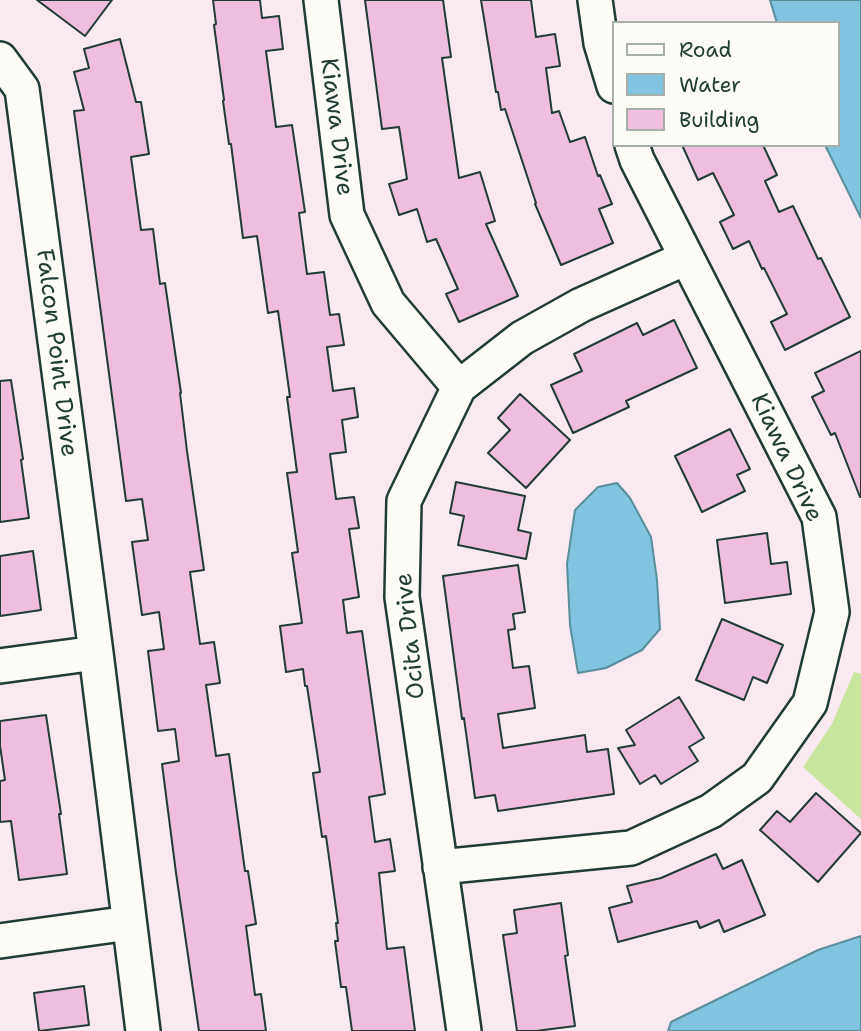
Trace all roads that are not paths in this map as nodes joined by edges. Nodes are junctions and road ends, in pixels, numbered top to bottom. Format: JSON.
{"nodes":[{"id":1,"x":321,"y":0,"type":"edge"},
{"id":2,"x":595,"y":0,"type":"edge"},
{"id":3,"x":0,"y":59,"type":"edge"},
{"id":4,"x":612,"y":79,"type":"edge"},
{"id":5,"x":633,"y":147,"type":"edge"},
{"id":6,"x":687,"y":258,"type":"junction"},
{"id":7,"x":459,"y":387,"type":"junction"},
{"id":8,"x":96,"y":653,"type":"junction"},
{"id":9,"x":0,"y":666,"type":"edge"},
{"id":10,"x":440,"y":867,"type":"junction"},
{"id":11,"x":128,"y":923,"type":"junction"},
{"id":12,"x":0,"y":941,"type":"edge"},
{"id":13,"x":143,"y":1031,"type":"edge"},
{"id":14,"x":464,"y":1031,"type":"edge"}],
"edges":[{"from":1,"to":7,"type":"street","name":"Kiawa Drive"},
{"from":2,"to":4,"type":"street"},
{"from":3,"to":8,"type":"street","name":"Falcon Point Drive"},
{"from":5,"to":6,"type":"street","name":"Kiawa Drive"},
{"from":6,"to":7,"type":"street","name":"Ocita Drive"},
{"from":6,"to":10,"type":"street","name":"Kiawa Drive"},
{"from":7,"to":10,"type":"street","name":"Ocita Drive"},
{"from":8,"to":9,"type":"street"},
{"from":8,"to":11,"type":"street","name":"Falcon Point Drive"},
{"from":10,"to":14,"type":"street","name":"Ocita Drive"},
{"from":11,"to":12,"type":"street"},
{"from":11,"to":13,"type":"street","name":"Falcon Point Drive"}]}
